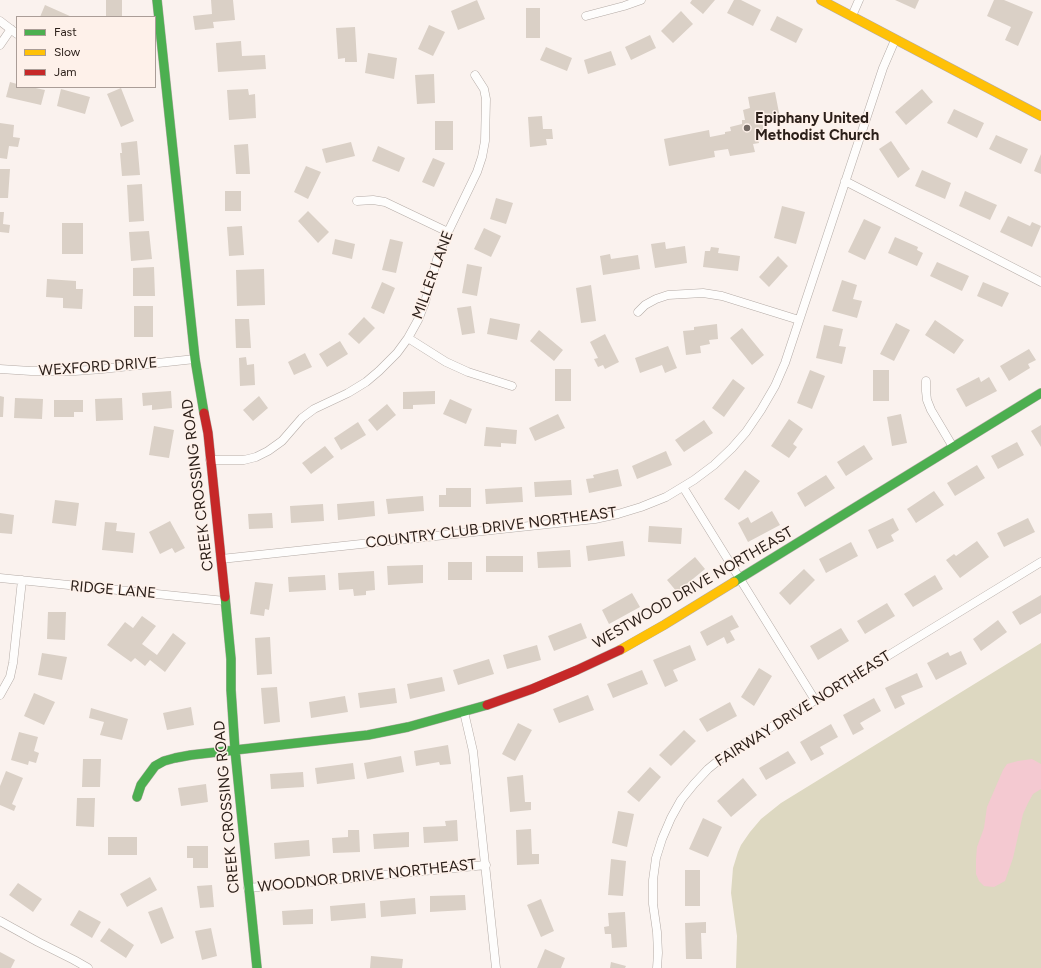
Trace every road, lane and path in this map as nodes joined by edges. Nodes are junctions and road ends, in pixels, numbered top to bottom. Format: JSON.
{"nodes":[{"id":1,"x":157,"y":0,"type":"edge"},
{"id":2,"x":641,"y":0,"type":"edge"},
{"id":3,"x":821,"y":0,"type":"edge"},
{"id":4,"x":859,"y":0,"type":"edge"},
{"id":5,"x":586,"y":16,"type":"dead end"},
{"id":6,"x":852,"y":16,"type":"junction"},
{"id":7,"x":0,"y":21,"type":"edge"},
{"id":8,"x":14,"y":32,"type":"edge"},
{"id":9,"x":895,"y":40,"type":"junction"},
{"id":10,"x":0,"y":45,"type":"edge"},
{"id":11,"x":159,"y":59,"type":"edge"},
{"id":12,"x":474,"y":75,"type":"dead end"},
{"id":13,"x":1041,"y":116,"type":"edge"},
{"id":14,"x":845,"y":181,"type":"junction"},
{"id":15,"x":357,"y":201,"type":"dead end"},
{"id":16,"x":448,"y":232,"type":"junction"},
{"id":17,"x":1041,"y":282,"type":"edge"},
{"id":18,"x":638,"y":312,"type":"dead end"},
{"id":19,"x":800,"y":320,"type":"junction"},
{"id":20,"x":408,"y":338,"type":"junction"},
{"id":21,"x":195,"y":359,"type":"junction"},
{"id":22,"x":0,"y":369,"type":"edge"},
{"id":23,"x":926,"y":381,"type":"dead end"},
{"id":24,"x":512,"y":386,"type":"dead end"},
{"id":25,"x":1041,"y":393,"type":"edge"},
{"id":26,"x":953,"y":447,"type":"junction"},
{"id":27,"x":210,"y":460,"type":"junction"},
{"id":28,"x":683,"y":487,"type":"junction"},
{"id":29,"x":221,"y":559,"type":"junction"},
{"id":30,"x":1041,"y":562,"type":"edge"},
{"id":31,"x":0,"y":578,"type":"edge"},
{"id":32,"x":740,"y":578,"type":"junction"},
{"id":33,"x":22,"y":580,"type":"junction"},
{"id":34,"x":225,"y":601,"type":"junction"},
{"id":35,"x":0,"y":695,"type":"edge"},
{"id":36,"x":815,"y":700,"type":"junction"},
{"id":37,"x":464,"y":712,"type":"junction"},
{"id":38,"x":236,"y":750,"type":"junction"},
{"id":39,"x":137,"y":797,"type":"dead end"},
{"id":40,"x":486,"y":865,"type":"junction"},
{"id":41,"x":248,"y":888,"type":"junction"},
{"id":42,"x":0,"y":920,"type":"edge"},
{"id":43,"x":88,"y":968,"type":"edge"},
{"id":44,"x":257,"y":968,"type":"edge"},
{"id":45,"x":496,"y":968,"type":"edge"},
{"id":46,"x":657,"y":968,"type":"edge"}],
"edges":[{"from":1,"to":11,"type":"street","name":"CREEK CROSSING ROAD"},
{"from":2,"to":5,"type":"street"},
{"from":3,"to":6,"type":"street"},
{"from":4,"to":6,"type":"street"},
{"from":6,"to":9,"type":"street"},
{"from":7,"to":8,"type":"street"},
{"from":8,"to":10,"type":"street"},
{"from":9,"to":13,"type":"street"},
{"from":9,"to":14,"type":"street","name":"COUNTRY CLUB DRIVE NORTHEAST"},
{"from":11,"to":21,"type":"street","name":"CREEK CROSSING ROAD"},
{"from":12,"to":16,"type":"street","name":"MILLER LANE"},
{"from":14,"to":17,"type":"street"},
{"from":14,"to":19,"type":"street","name":"COUNTRY CLUB DRIVE NORTHEAST"},
{"from":15,"to":16,"type":"street"},
{"from":16,"to":20,"type":"street","name":"MILLER LANE"},
{"from":18,"to":19,"type":"street"},
{"from":19,"to":28,"type":"street","name":"COUNTRY CLUB DRIVE NORTHEAST"},
{"from":20,"to":24,"type":"street"},
{"from":20,"to":27,"type":"street","name":"MILLER LANE"},
{"from":21,"to":22,"type":"street","name":"WEXFORD DRIVE"},
{"from":21,"to":27,"type":"street","name":"CREEK CROSSING ROAD"},
{"from":23,"to":26,"type":"street"},
{"from":25,"to":26,"type":"street","name":"WESTWOOD DRIVE NORTHEAST"},
{"from":26,"to":32,"type":"street","name":"WESTWOOD DRIVE NORTHEAST"},
{"from":27,"to":29,"type":"street","name":"CREEK CROSSING ROAD"},
{"from":28,"to":29,"type":"street","name":"COUNTRY CLUB DRIVE NORTHEAST"},
{"from":28,"to":32,"type":"street"},
{"from":29,"to":34,"type":"street","name":"CREEK CROSSING ROAD"},
{"from":30,"to":36,"type":"street","name":"FAIRWAY DRIVE NORTHEAST"},
{"from":31,"to":33,"type":"street","name":"RIDGE LANE"},
{"from":32,"to":36,"type":"street"},
{"from":32,"to":37,"type":"street","name":"WESTWOOD DRIVE NORTHEAST"},
{"from":33,"to":34,"type":"street","name":"RIDGE LANE"},
{"from":33,"to":35,"type":"street"},
{"from":34,"to":38,"type":"street","name":"CREEK CROSSING ROAD"},
{"from":36,"to":46,"type":"street","name":"FAIRWAY DRIVE NORTHEAST"},
{"from":37,"to":38,"type":"street","name":"WESTWOOD DRIVE NORTHEAST"},
{"from":37,"to":40,"type":"street"},
{"from":38,"to":39,"type":"street","name":"WESTWOOD DRIVE NORTHEAST"},
{"from":38,"to":41,"type":"street","name":"CREEK CROSSING ROAD"},
{"from":40,"to":41,"type":"street","name":"WOODNOR DRIVE NORTHEAST"},
{"from":40,"to":45,"type":"street"},
{"from":41,"to":44,"type":"street","name":"CREEK CROSSING ROAD"},
{"from":42,"to":43,"type":"street"}]}
